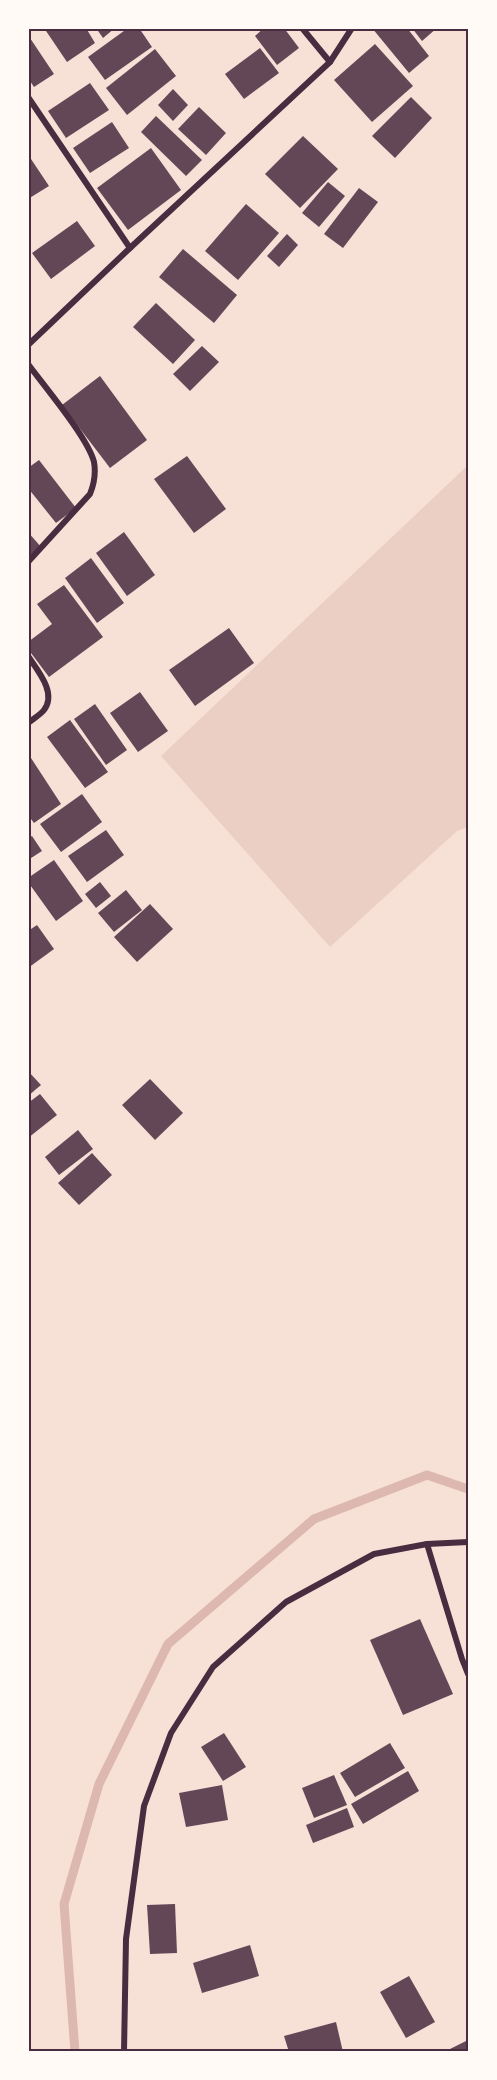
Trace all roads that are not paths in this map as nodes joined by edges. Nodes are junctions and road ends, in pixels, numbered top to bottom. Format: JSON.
{"nodes":[{"id":1,"x":302,"y":28,"type":"edge"},
{"id":2,"x":352,"y":28,"type":"edge"},
{"id":3,"x":330,"y":62,"type":"junction"},
{"id":4,"x":28,"y":97,"type":"edge"},
{"id":5,"x":130,"y":248,"type":"junction"},
{"id":6,"x":28,"y":345,"type":"edge"},
{"id":7,"x":28,"y":364,"type":"edge"},
{"id":8,"x":28,"y":562,"type":"edge"},
{"id":9,"x":28,"y":656,"type":"edge"},
{"id":10,"x":28,"y":723,"type":"edge"},
{"id":11,"x":468,"y":1542,"type":"edge"},
{"id":12,"x":427,"y":1544,"type":"junction"},
{"id":13,"x":468,"y":1674,"type":"edge"},
{"id":14,"x":124,"y":2052,"type":"edge"}],
"edges":[{"from":1,"to":3,"type":"street"},
{"from":2,"to":3,"type":"street"},
{"from":3,"to":5,"type":"street"},
{"from":4,"to":5,"type":"street"},
{"from":5,"to":6,"type":"street"},
{"from":7,"to":8,"type":"street"},
{"from":9,"to":10,"type":"street"},
{"from":11,"to":12,"type":"street"},
{"from":12,"to":13,"type":"street"},
{"from":12,"to":14,"type":"street"}]}
